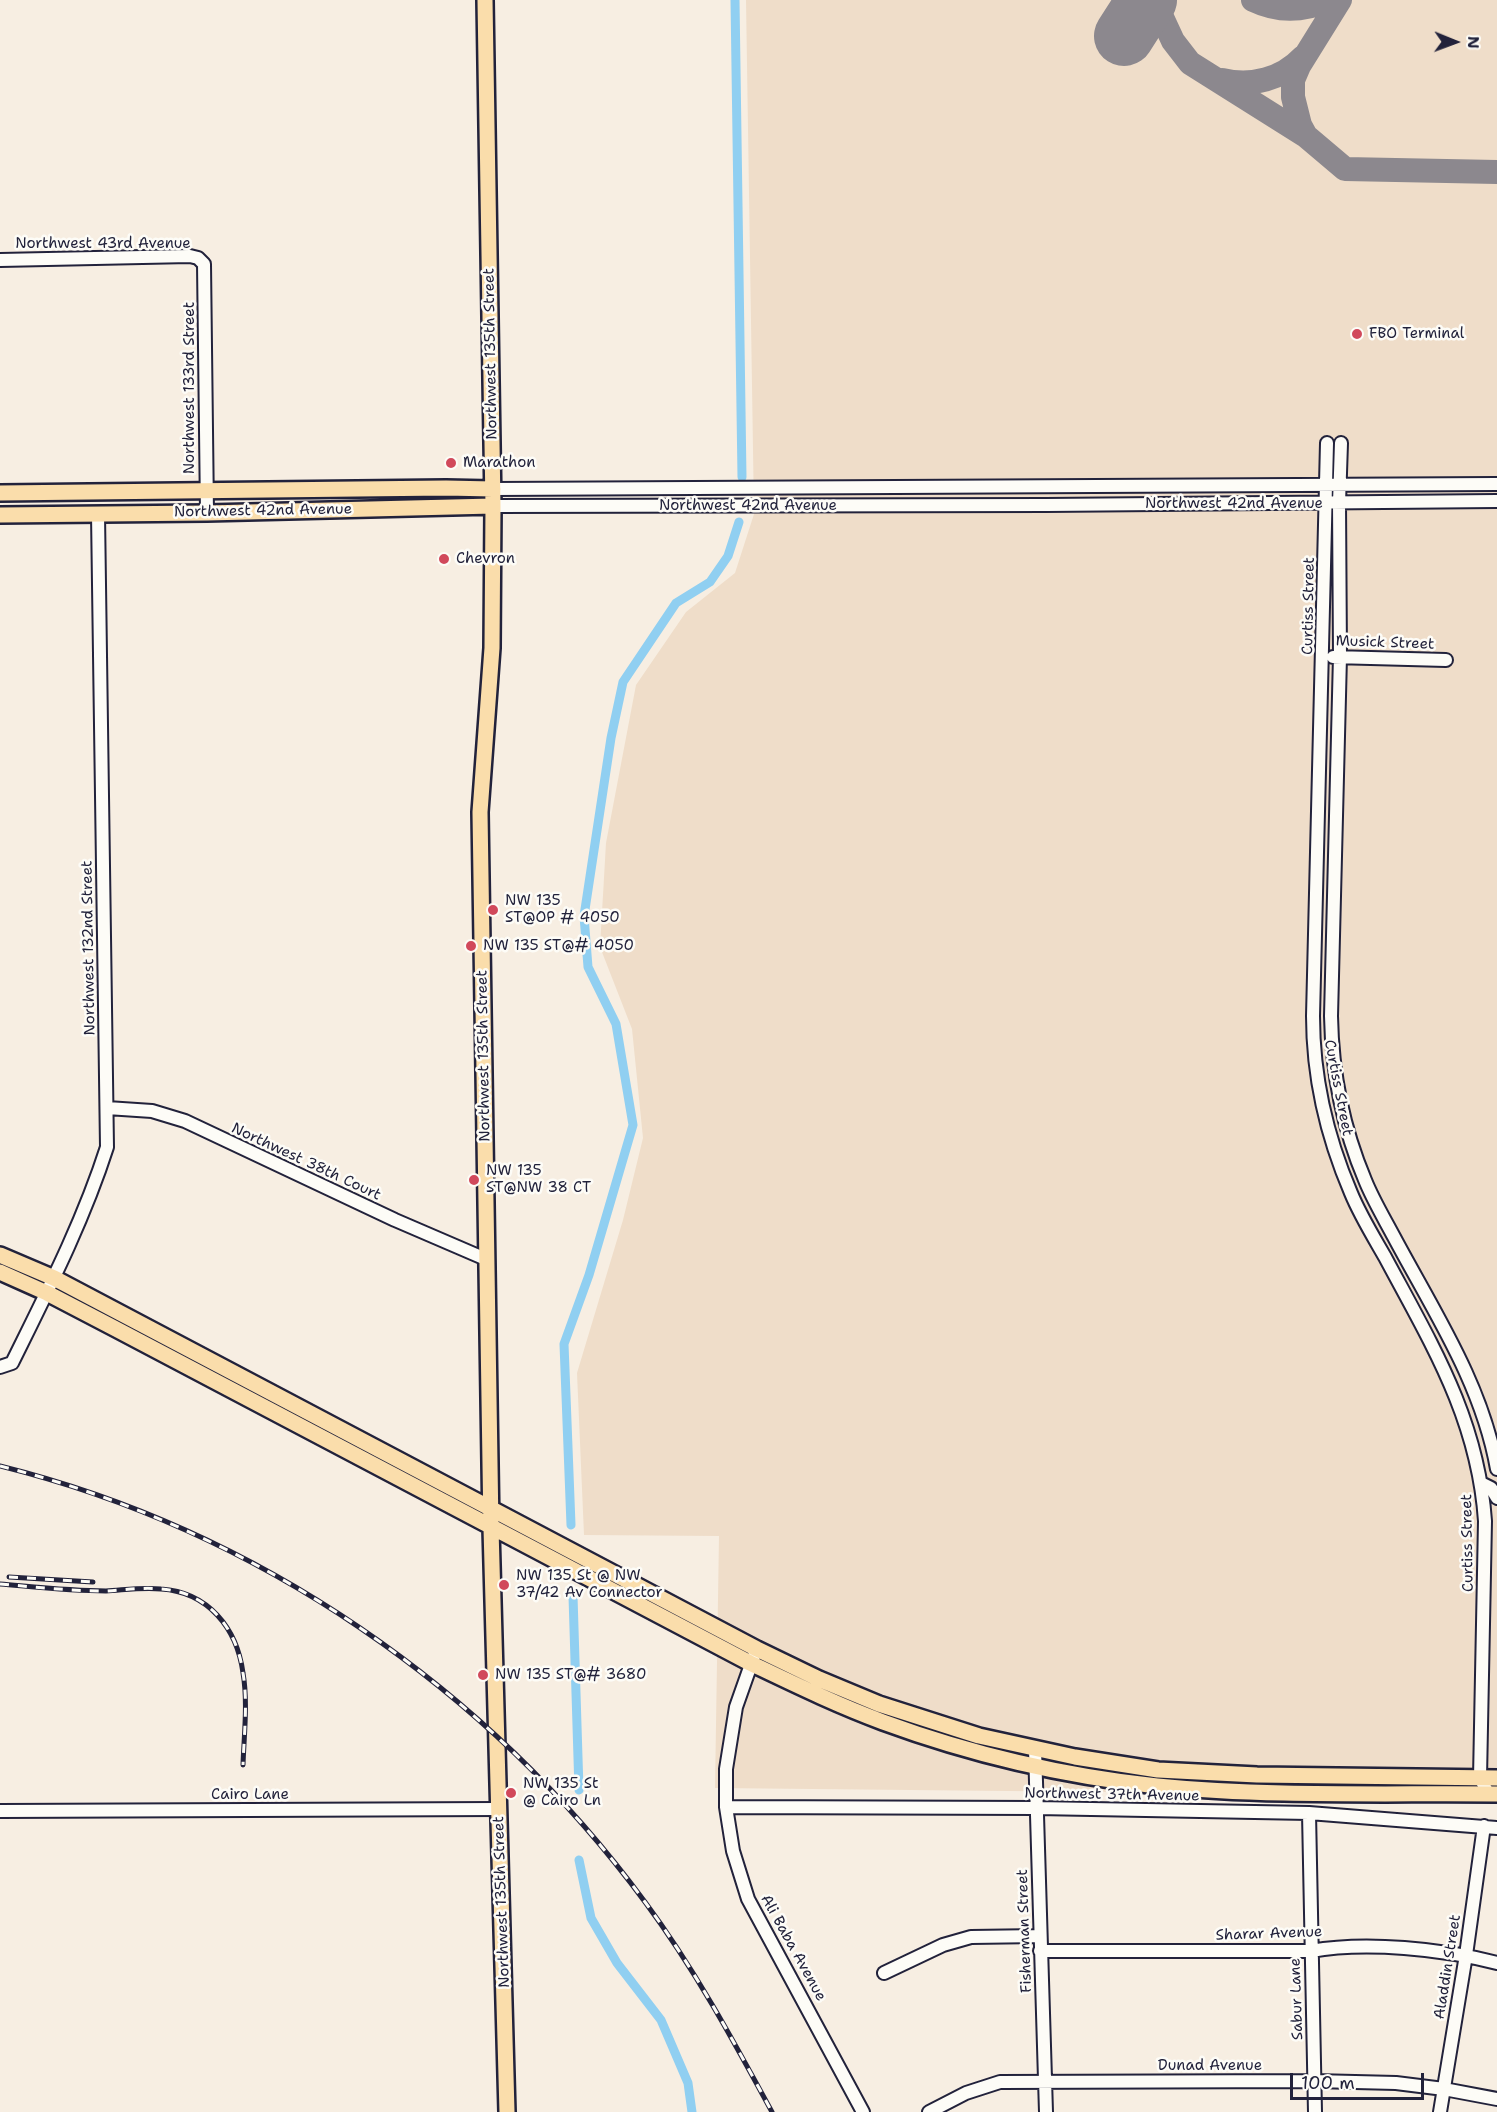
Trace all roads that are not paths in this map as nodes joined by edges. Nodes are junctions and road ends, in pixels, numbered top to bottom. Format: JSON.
{"nodes":[{"id":1,"x":485,"y":0,"type":"edge"},
{"id":2,"x":0,"y":260,"type":"edge"},
{"id":3,"x":204,"y":264,"type":"joint"},
{"id":4,"x":1327,"y":443,"type":"dead end"},
{"id":5,"x":1341,"y":443,"type":"dead end"},
{"id":6,"x":1497,"y":484,"type":"edge"},
{"id":7,"x":1325,"y":485,"type":"junction"},
{"id":8,"x":1046,"y":486,"type":"junction"},
{"id":9,"x":1339,"y":486,"type":"junction"},
{"id":10,"x":493,"y":489,"type":"junction"},
{"id":11,"x":760,"y":489,"type":"junction"},
{"id":12,"x":206,"y":491,"type":"junction"},
{"id":13,"x":97,"y":492,"type":"junction"},
{"id":14,"x":0,"y":493,"type":"edge"},
{"id":15,"x":1497,"y":501,"type":"edge"},
{"id":16,"x":1339,"y":503,"type":"junction"},
{"id":17,"x":1325,"y":504,"type":"junction"},
{"id":18,"x":1046,"y":505,"type":"junction"},
{"id":19,"x":493,"y":506,"type":"junction"},
{"id":20,"x":760,"y":506,"type":"junction"},
{"id":21,"x":207,"y":513,"type":"junction"},
{"id":22,"x":98,"y":514,"type":"junction"},
{"id":23,"x":0,"y":515,"type":"edge"},
{"id":24,"x":1340,"y":656,"type":"junction"},
{"id":25,"x":1323,"y":657,"type":"junction"},
{"id":26,"x":1446,"y":660,"type":"dead end"},
{"id":27,"x":107,"y":1108,"type":"junction"},
{"id":28,"x":1355,"y":1155,"type":"junction"},
{"id":29,"x":1338,"y":1160,"type":"junction"},
{"id":30,"x":0,"y":1255,"type":"edge"},
{"id":31,"x":488,"y":1260,"type":"junction"},
{"id":32,"x":0,"y":1272,"type":"edge"},
{"id":33,"x":54,"y":1278,"type":"junction"},
{"id":34,"x":47,"y":1293,"type":"junction"},
{"id":35,"x":0,"y":1368,"type":"edge"},
{"id":36,"x":1497,"y":1469,"type":"edge"},
{"id":37,"x":1481,"y":1483,"type":"junction"},
{"id":38,"x":1497,"y":1498,"type":"edge"},
{"id":39,"x":490,"y":1509,"type":"junction"},
{"id":40,"x":491,"y":1528,"type":"junction"},
{"id":41,"x":757,"y":1649,"type":"junction"},
{"id":42,"x":750,"y":1664,"type":"junction"},
{"id":43,"x":1035,"y":1749,"type":"junction"},
{"id":44,"x":1036,"y":1766,"type":"junction"},
{"id":45,"x":1492,"y":1781,"type":"edge"},
{"id":46,"x":726,"y":1808,"type":"junction"},
{"id":47,"x":1037,"y":1808,"type":"junction"},
{"id":48,"x":499,"y":1809,"type":"junction"},
{"id":49,"x":0,"y":1811,"type":"edge"},
{"id":50,"x":1309,"y":1813,"type":"junction"},
{"id":51,"x":1491,"y":1827,"type":"edge"},
{"id":52,"x":1040,"y":1936,"type":"junction"},
{"id":53,"x":1040,"y":1951,"type":"junction"},
{"id":54,"x":1311,"y":1951,"type":"junction"},
{"id":55,"x":1466,"y":1955,"type":"junction"},
{"id":56,"x":1497,"y":1963,"type":"edge"},
{"id":57,"x":884,"y":1973,"type":"dead end"},
{"id":58,"x":1314,"y":2080,"type":"junction"},
{"id":59,"x":1046,"y":2081,"type":"junction"},
{"id":60,"x":1444,"y":2089,"type":"junction"},
{"id":61,"x":1497,"y":2099,"type":"edge"},
{"id":62,"x":507,"y":2112,"type":"edge"},
{"id":63,"x":863,"y":2112,"type":"edge"},
{"id":64,"x":928,"y":2112,"type":"edge"},
{"id":65,"x":1046,"y":2112,"type":"edge"},
{"id":66,"x":1315,"y":2112,"type":"edge"},
{"id":67,"x":1440,"y":2112,"type":"edge"}],
"edges":[{"from":1,"to":10,"type":"main road","name":"Northwest 135th Street"},
{"from":2,"to":3,"type":"street","name":"Northwest 43rd Avenue"},
{"from":3,"to":12,"type":"street","name":"Northwest 133rd Street"},
{"from":4,"to":7,"type":"street","name":"Curtiss Street"},
{"from":5,"to":9,"type":"street","name":"Curtiss Street"},
{"from":6,"to":9,"type":"street","name":"Northwest 42nd Avenue"},
{"from":7,"to":8,"type":"street","name":"Northwest 42nd Avenue"},
{"from":7,"to":9,"type":"street","name":"Northwest 42nd Avenue"},
{"from":7,"to":17,"type":"street","name":"Curtiss Street"},
{"from":8,"to":11,"type":"street","name":"Northwest 42nd Avenue"},
{"from":8,"to":18,"type":"street"},
{"from":9,"to":16,"type":"street","name":"Curtiss Street"},
{"from":10,"to":11,"type":"street","name":"Northwest 42nd Avenue"},
{"from":10,"to":12,"type":"main road","name":"Northwest 42nd Avenue"},
{"from":10,"to":19,"type":"main road","name":"Northwest 135th Street"},
{"from":11,"to":20,"type":"street"},
{"from":12,"to":13,"type":"main road","name":"Northwest 42nd Avenue"},
{"from":12,"to":21,"type":"street","name":"Northwest 133rd Street"},
{"from":13,"to":14,"type":"main road","name":"Northwest 42nd Avenue"},
{"from":13,"to":22,"type":"main road"},
{"from":15,"to":16,"type":"street","name":"Northwest 42nd Avenue"},
{"from":16,"to":17,"type":"street","name":"Northwest 42nd Avenue"},
{"from":16,"to":24,"type":"street","name":"Curtiss Street"},
{"from":17,"to":18,"type":"street","name":"Northwest 42nd Avenue"},
{"from":17,"to":25,"type":"street","name":"Curtiss Street"},
{"from":18,"to":20,"type":"street","name":"Northwest 42nd Avenue"},
{"from":19,"to":20,"type":"street","name":"Northwest 42nd Avenue"},
{"from":19,"to":21,"type":"main road","name":"Northwest 42nd Avenue"},
{"from":19,"to":31,"type":"main road","name":"Northwest 135th Street"},
{"from":21,"to":22,"type":"main road","name":"Northwest 42nd Avenue"},
{"from":22,"to":23,"type":"main road","name":"Northwest 42nd Avenue"},
{"from":22,"to":27,"type":"street","name":"Northwest 132nd Street"},
{"from":24,"to":25,"type":"street","name":"Musick Street"},
{"from":24,"to":26,"type":"street","name":"Musick Street"},
{"from":24,"to":28,"type":"street","name":"Curtiss Street"},
{"from":25,"to":29,"type":"street","name":"Curtiss Street"},
{"from":27,"to":31,"type":"street","name":"Northwest 38th Court"},
{"from":27,"to":33,"type":"street","name":"Northwest 132nd Street"},
{"from":28,"to":29,"type":"street"},
{"from":28,"to":36,"type":"street","name":"Curtiss Street"},
{"from":29,"to":37,"type":"street","name":"Curtiss Street"},
{"from":30,"to":33,"type":"main road"},
{"from":31,"to":39,"type":"main road","name":"Northwest 135th Street"},
{"from":32,"to":34,"type":"main road"},
{"from":33,"to":34,"type":"street","name":"Northwest 132nd Street"},
{"from":33,"to":39,"type":"main road"},
{"from":34,"to":35,"type":"street","name":"Northwest 132nd Street"},
{"from":34,"to":40,"type":"main road"},
{"from":37,"to":38,"type":"street"},
{"from":37,"to":45,"type":"street","name":"Curtiss Street"},
{"from":39,"to":40,"type":"main road","name":"Northwest 135th Street"},
{"from":39,"to":41,"type":"main road"},
{"from":40,"to":42,"type":"main road"},
{"from":40,"to":48,"type":"main road","name":"Northwest 135th Street"},
{"from":41,"to":42,"type":"street","name":"Ali Baba Avenue"},
{"from":41,"to":43,"type":"main road"},
{"from":42,"to":44,"type":"main road"},
{"from":42,"to":46,"type":"street","name":"Ali Baba Avenue"},
{"from":43,"to":44,"type":"street","name":"Fisherman Street"},
{"from":43,"to":45,"type":"main road"},
{"from":44,"to":45,"type":"main road"},
{"from":44,"to":47,"type":"street","name":"Fisherman Street"},
{"from":46,"to":47,"type":"street","name":"Northwest 37th Avenue"},
{"from":46,"to":63,"type":"street","name":"Ali Baba Avenue"},
{"from":47,"to":50,"type":"street","name":"Northwest 37th Avenue"},
{"from":47,"to":52,"type":"street","name":"Fisherman Street"},
{"from":48,"to":49,"type":"street","name":"Cairo Lane"},
{"from":48,"to":62,"type":"main road","name":"Northwest 135th Street"},
{"from":50,"to":51,"type":"street","name":"Northwest 37th Avenue"},
{"from":50,"to":54,"type":"street","name":"Sabur Lane"},
{"from":51,"to":55,"type":"street","name":"Aladdin Street"},
{"from":52,"to":53,"type":"street","name":"Fisherman Street"},
{"from":52,"to":57,"type":"street"},
{"from":53,"to":54,"type":"street","name":"Sharar Avenue"},
{"from":53,"to":59,"type":"street","name":"Fisherman Street"},
{"from":54,"to":55,"type":"street","name":"Sharar Avenue"},
{"from":54,"to":58,"type":"street","name":"Sabur Lane"},
{"from":55,"to":56,"type":"street","name":"Sharar Avenue"},
{"from":55,"to":60,"type":"street","name":"Aladdin Street"},
{"from":58,"to":59,"type":"street","name":"Dunad Avenue"},
{"from":58,"to":60,"type":"street","name":"Dunad Avenue"},
{"from":58,"to":66,"type":"street","name":"Sabur Lane"},
{"from":59,"to":64,"type":"street","name":"Dunad Avenue"},
{"from":59,"to":65,"type":"street","name":"Fisherman Street"},
{"from":60,"to":61,"type":"street","name":"Dunad Avenue"},
{"from":60,"to":67,"type":"street","name":"Aladdin Street"}]}
